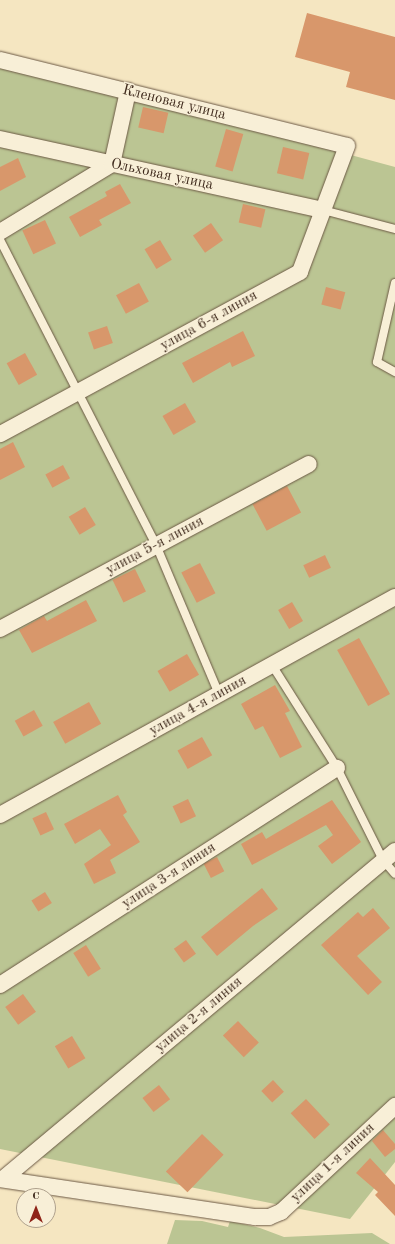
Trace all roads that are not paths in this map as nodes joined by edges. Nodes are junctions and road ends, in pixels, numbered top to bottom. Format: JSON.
{"nodes":[{"id":1,"x":0,"y":60,"type":"edge"},
{"id":2,"x":128,"y":91,"type":"junction"},
{"id":3,"x":0,"y":139,"type":"edge"},
{"id":4,"x":347,"y":146,"type":"joint"},
{"id":5,"x":112,"y":164,"type":"junction"},
{"id":6,"x":323,"y":210,"type":"junction"},
{"id":7,"x":395,"y":229,"type":"edge"},
{"id":8,"x":0,"y":232,"type":"edge"},
{"id":9,"x":0,"y":240,"type":"edge"},
{"id":10,"x":395,"y":283,"type":"edge"},
{"id":11,"x":395,"y":372,"type":"edge"},
{"id":12,"x":78,"y":392,"type":"junction"},
{"id":13,"x":0,"y":434,"type":"edge"},
{"id":14,"x":310,"y":464,"type":"dead end"},
{"id":15,"x":156,"y":546,"type":"junction"},
{"id":16,"x":395,"y":597,"type":"edge"},
{"id":17,"x":0,"y":629,"type":"edge"},
{"id":18,"x":272,"y":665,"type":"junction"},
{"id":19,"x":219,"y":694,"type":"junction"},
{"id":20,"x":337,"y":768,"type":"junction"},
{"id":21,"x":0,"y":815,"type":"edge"},
{"id":22,"x":389,"y":856,"type":"edge"},
{"id":23,"x":395,"y":874,"type":"edge"},
{"id":24,"x":0,"y":985,"type":"edge"},
{"id":25,"x":395,"y":1106,"type":"edge"},
{"id":26,"x":1,"y":1179,"type":"edge"}],
"edges":[{"from":1,"to":2,"type":"street","name":"Кленовая улица"},
{"from":2,"to":4,"type":"street","name":"Кленовая улица"},
{"from":2,"to":5,"type":"street"},
{"from":3,"to":5,"type":"street","name":"Ольховая улица"},
{"from":4,"to":6,"type":"street","name":"улица 6-я линия"},
{"from":5,"to":6,"type":"street","name":"Ольховая улица"},
{"from":5,"to":8,"type":"street"},
{"from":6,"to":7,"type":"lane"},
{"from":6,"to":12,"type":"street","name":"улица 6-я линия"},
{"from":9,"to":12,"type":"lane"},
{"from":10,"to":11,"type":"lane"},
{"from":12,"to":13,"type":"street","name":"улица 6-я линия"},
{"from":12,"to":15,"type":"lane"},
{"from":14,"to":15,"type":"street","name":"улица 5-я линия"},
{"from":15,"to":17,"type":"street","name":"улица 5-я линия"},
{"from":15,"to":19,"type":"lane"},
{"from":16,"to":18,"type":"street","name":"улица 4-я линия"},
{"from":18,"to":19,"type":"street","name":"улица 4-я линия"},
{"from":18,"to":20,"type":"lane"},
{"from":19,"to":21,"type":"street","name":"улица 4-я линия"},
{"from":20,"to":22,"type":"lane"},
{"from":20,"to":24,"type":"street","name":"улица 3-я линия"},
{"from":22,"to":23,"type":"lane"},
{"from":22,"to":26,"type":"street","name":"улица 2-я линия"},
{"from":25,"to":26,"type":"street","name":"улица 1-я линия"}]}
